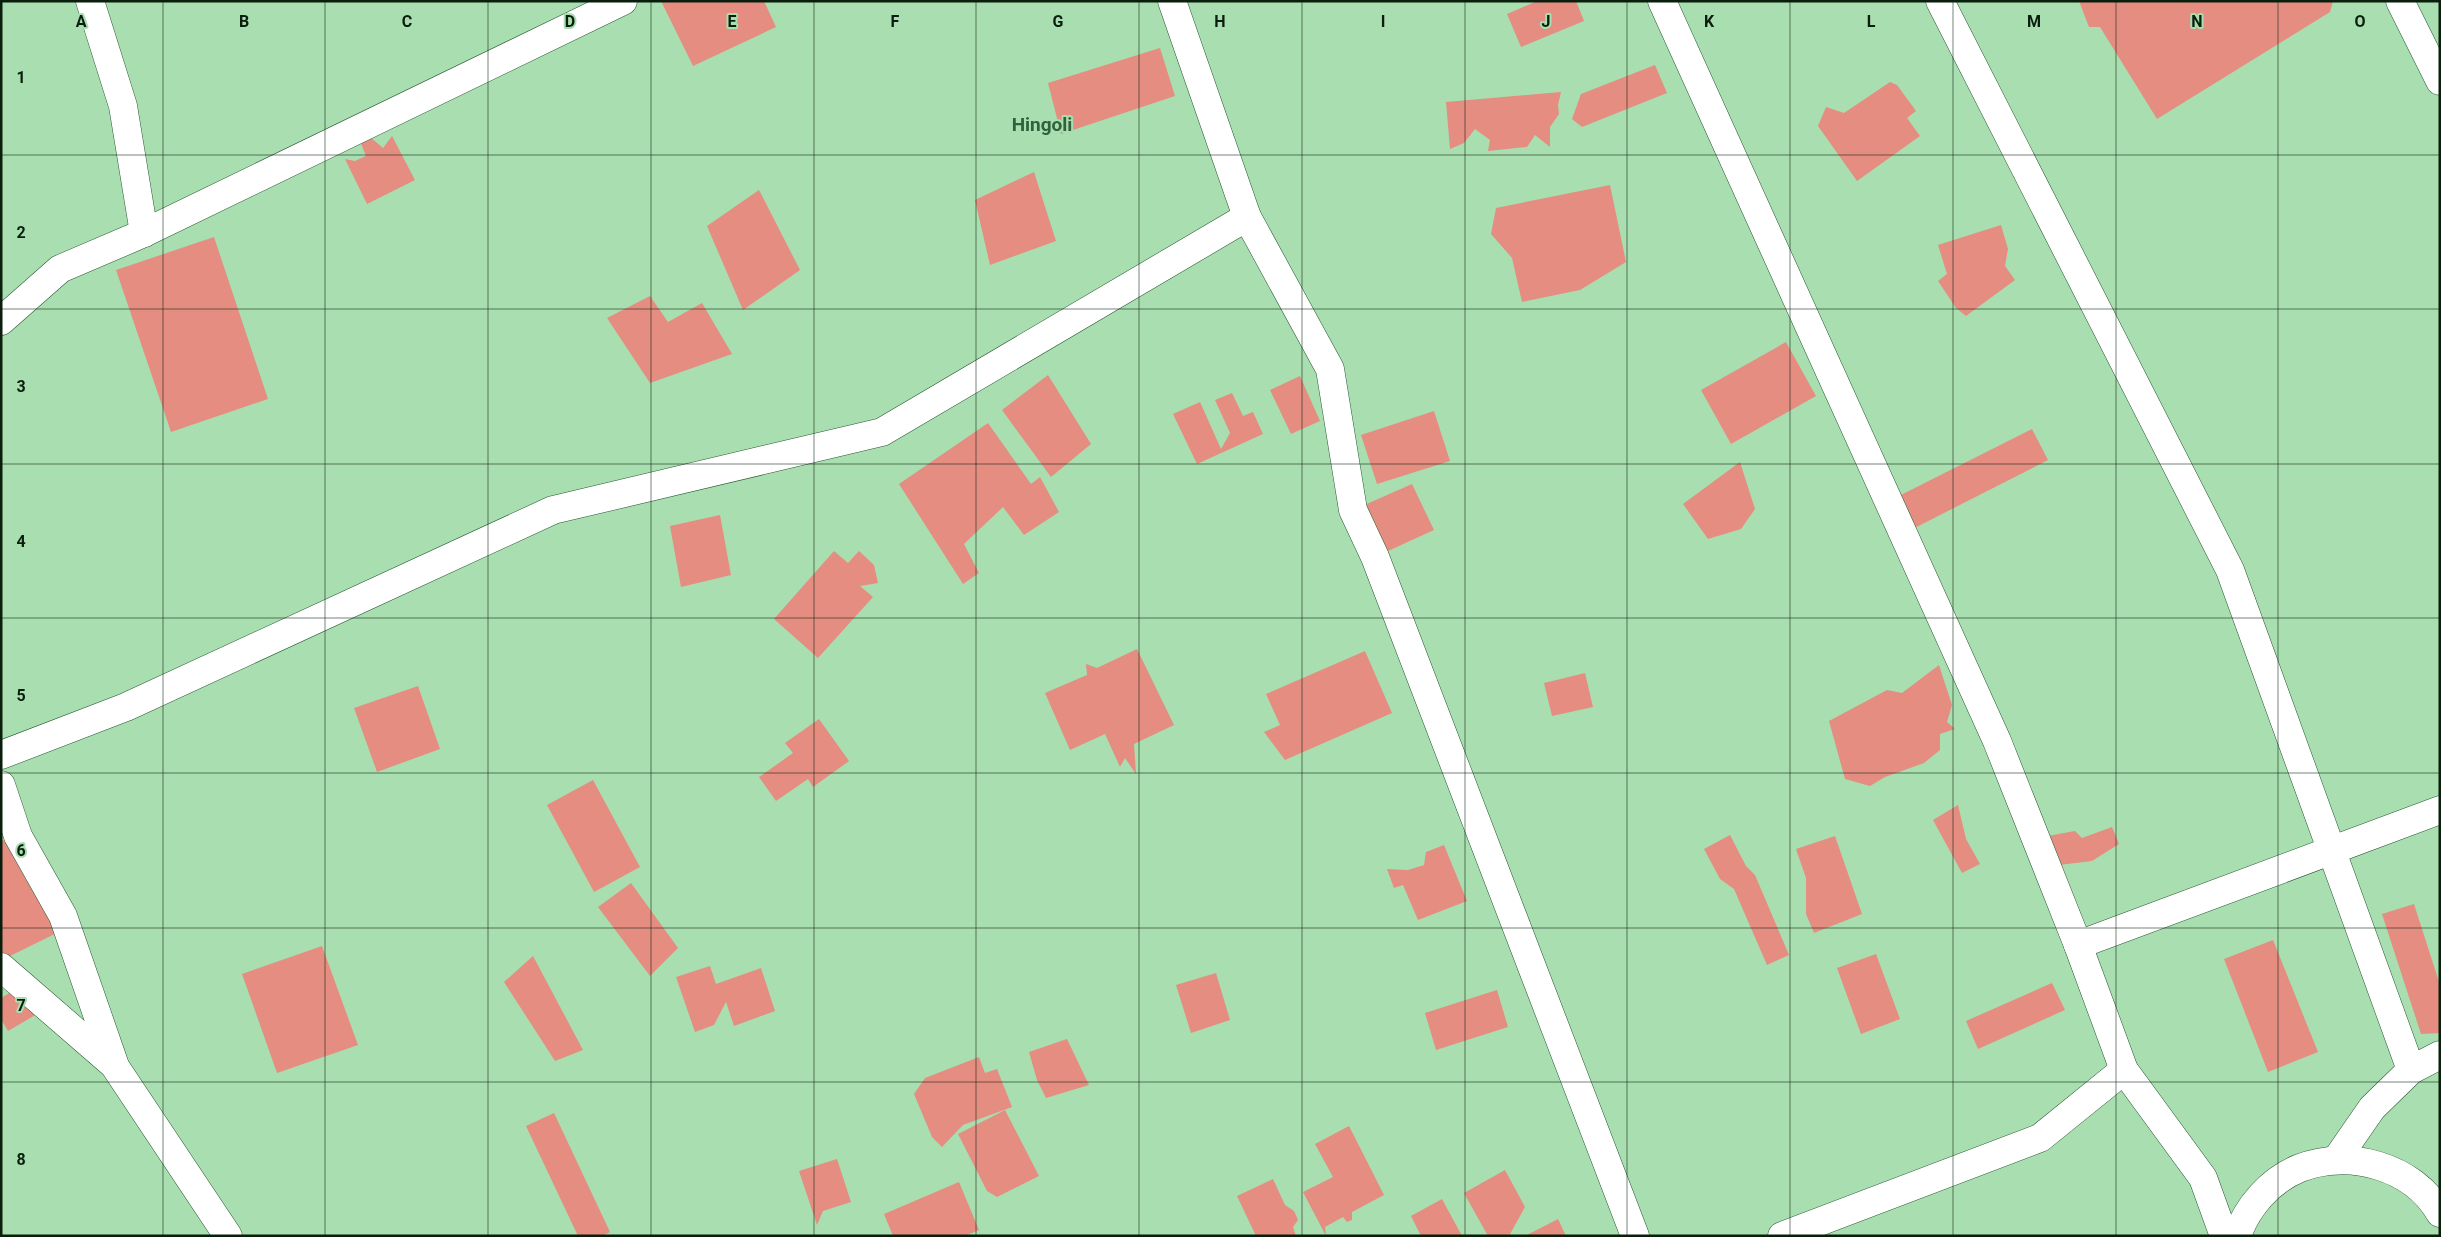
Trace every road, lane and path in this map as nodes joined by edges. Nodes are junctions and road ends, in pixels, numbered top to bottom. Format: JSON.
{"nodes":[{"id":1,"x":90,"y":1,"type":"edge"},
{"id":2,"x":623,"y":1,"type":"edge"},
{"id":3,"x":1172,"y":1,"type":"edge"},
{"id":4,"x":1662,"y":1,"type":"edge"},
{"id":5,"x":1940,"y":1,"type":"edge"},
{"id":6,"x":2400,"y":1,"type":"edge"},
{"id":7,"x":2440,"y":81,"type":"edge"},
{"id":8,"x":1247,"y":217,"type":"junction"},
{"id":9,"x":144,"y":233,"type":"junction"},
{"id":10,"x":1,"y":321,"type":"edge"},
{"id":11,"x":1,"y":755,"type":"edge"},
{"id":12,"x":1,"y":785,"type":"edge"},
{"id":13,"x":2440,"y":810,"type":"edge"},
{"id":14,"x":2330,"y":851,"type":"junction"},
{"id":15,"x":2078,"y":945,"type":"junction"},
{"id":16,"x":1,"y":967,"type":"edge"},
{"id":17,"x":2440,"y":1055,"type":"edge"},
{"id":18,"x":114,"y":1065,"type":"junction"},
{"id":19,"x":2124,"y":1070,"type":"junction"},
{"id":20,"x":2411,"y":1070,"type":"junction"},
{"id":21,"x":2336,"y":1160,"type":"junction"},
{"id":22,"x":2440,"y":1213,"type":"edge"},
{"id":23,"x":228,"y":1236,"type":"edge"},
{"id":24,"x":1635,"y":1236,"type":"edge"},
{"id":25,"x":1782,"y":1236,"type":"edge"},
{"id":26,"x":2224,"y":1236,"type":"edge"},
{"id":27,"x":2237,"y":1236,"type":"edge"}],
"edges":[{"from":1,"to":9,"type":"street"},
{"from":2,"to":9,"type":"street"},
{"from":3,"to":8,"type":"street"},
{"from":4,"to":15,"type":"street"},
{"from":5,"to":14,"type":"street"},
{"from":6,"to":7,"type":"street"},
{"from":8,"to":11,"type":"street"},
{"from":8,"to":24,"type":"street"},
{"from":9,"to":10,"type":"street"},
{"from":12,"to":18,"type":"street"},
{"from":13,"to":14,"type":"street"},
{"from":14,"to":15,"type":"street"},
{"from":14,"to":20,"type":"street"},
{"from":15,"to":19,"type":"street"},
{"from":16,"to":18,"type":"street"},
{"from":17,"to":20,"type":"street"},
{"from":18,"to":23,"type":"street"},
{"from":19,"to":25,"type":"street"},
{"from":19,"to":26,"type":"street"},
{"from":20,"to":21,"type":"street"},
{"from":21,"to":22,"type":"street"},
{"from":21,"to":27,"type":"street"}]}
